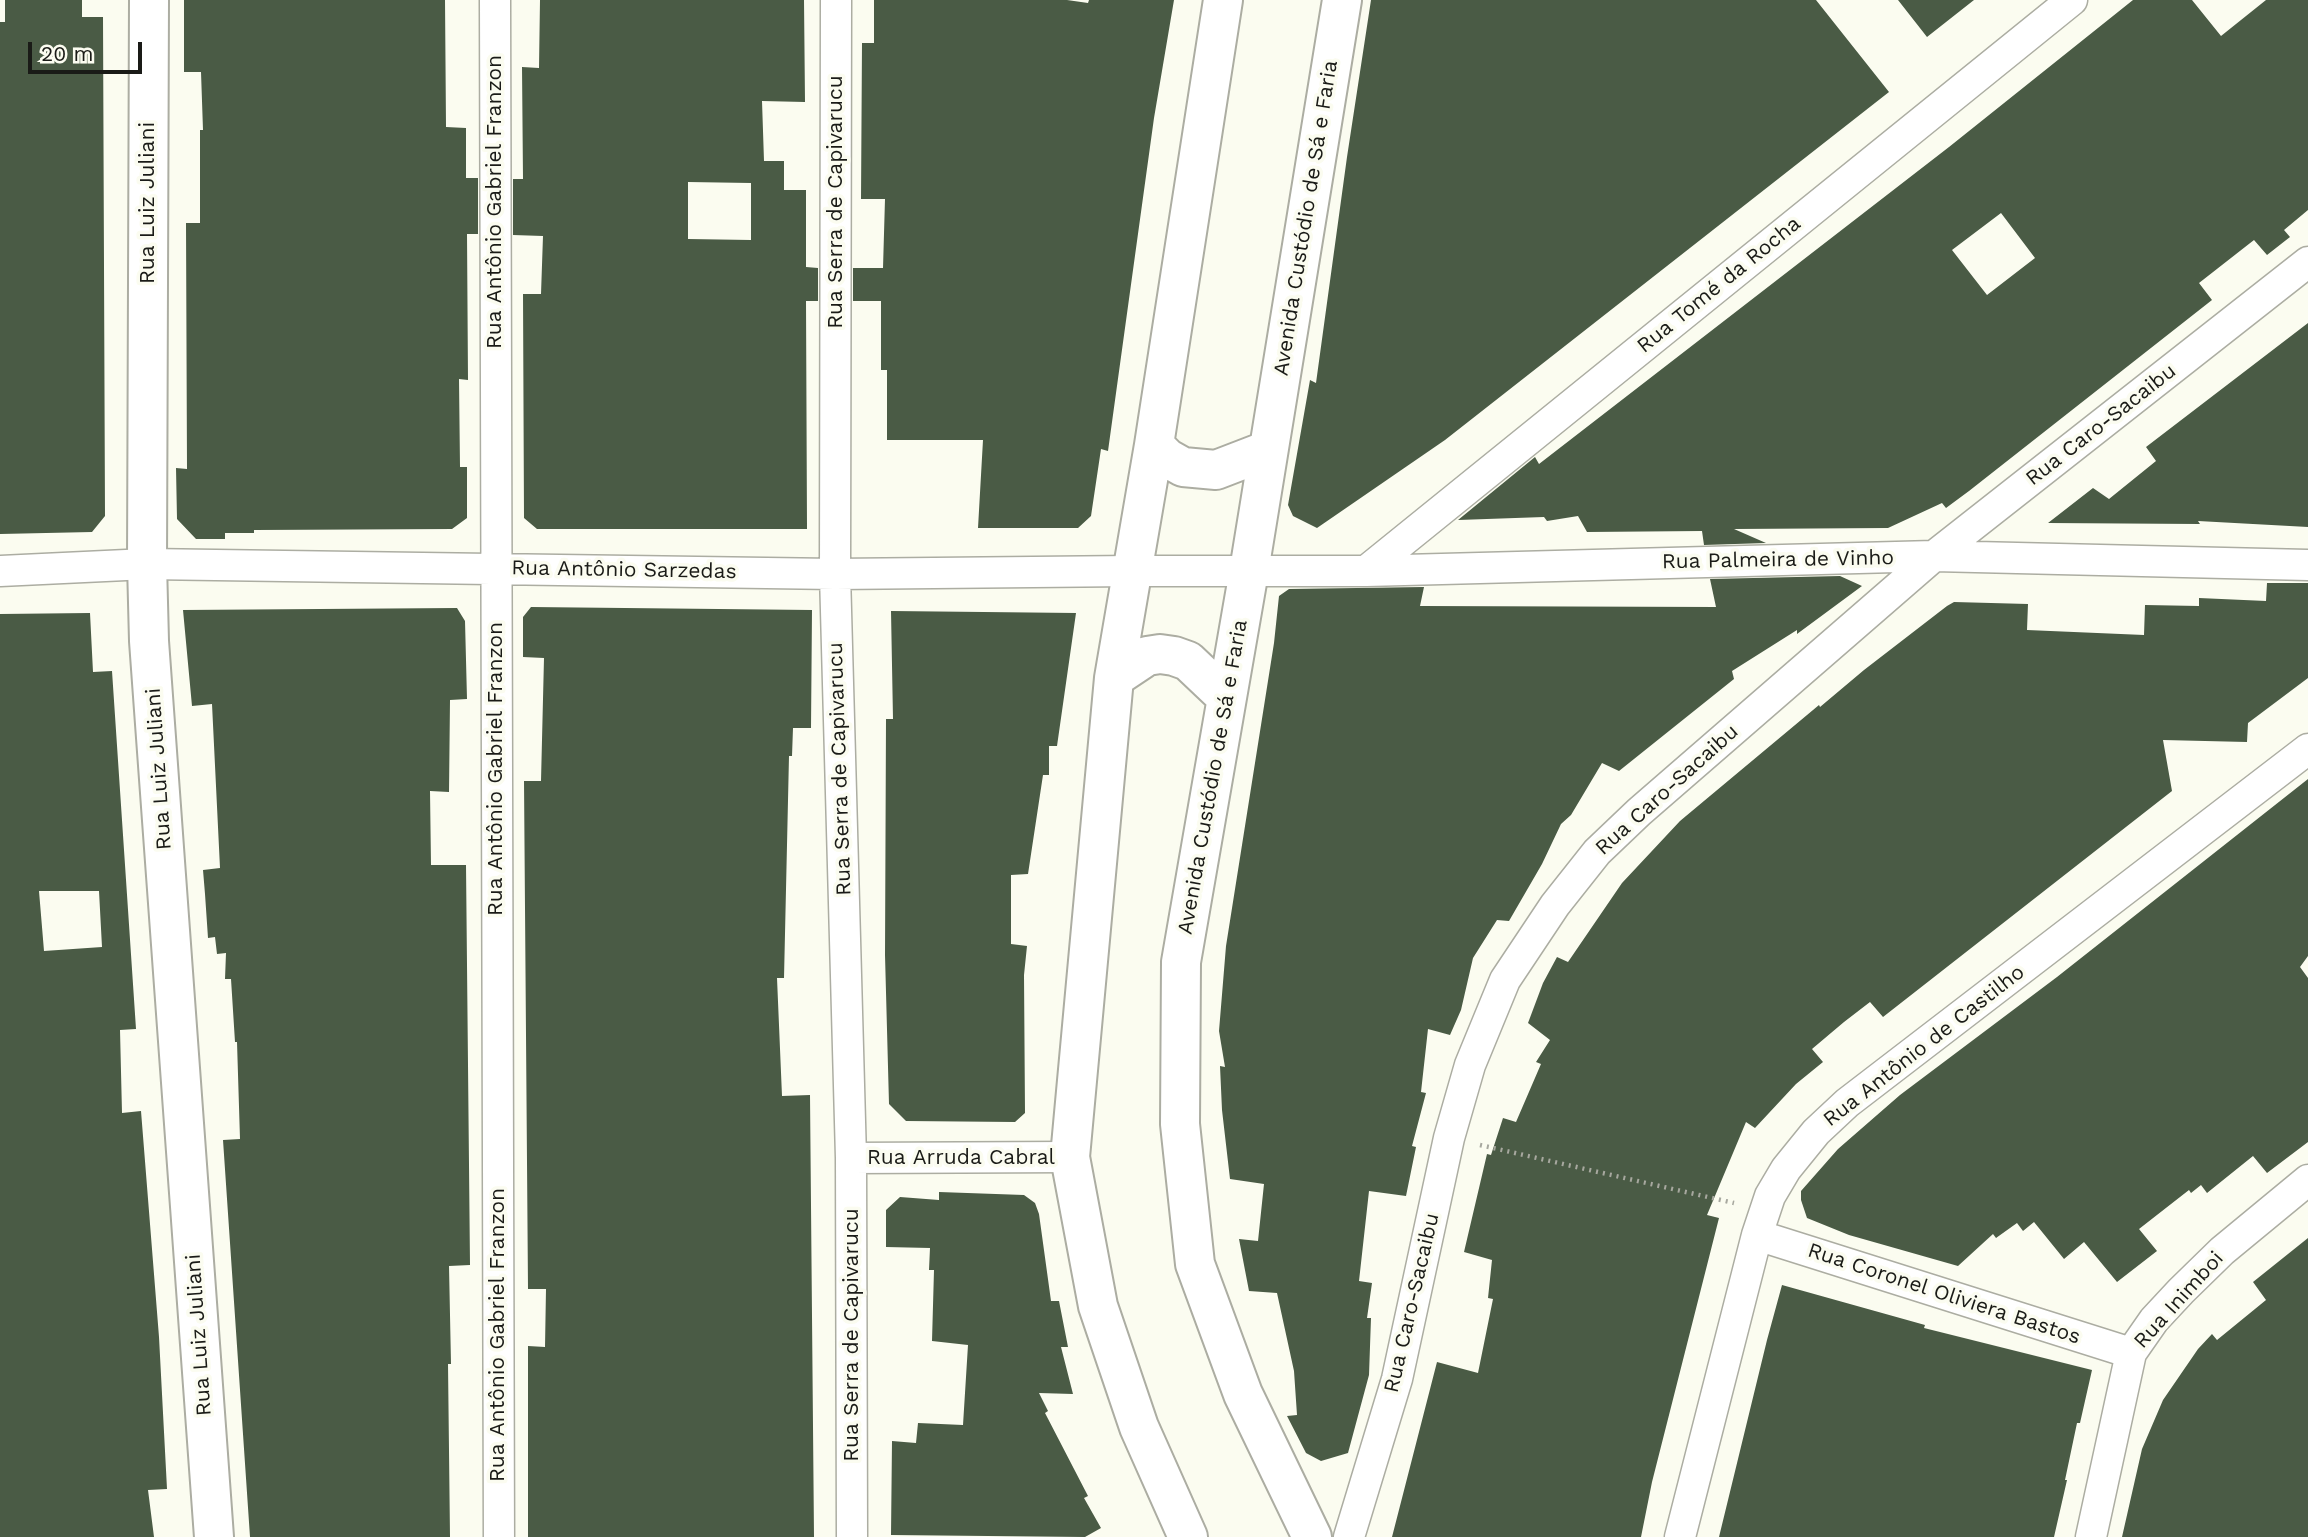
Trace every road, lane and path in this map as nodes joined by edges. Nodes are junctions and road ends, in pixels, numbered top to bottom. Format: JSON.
{"nodes":[{"id":1,"x":149,"y":0,"type":"edge"},
{"id":2,"x":495,"y":0,"type":"edge"},
{"id":3,"x":836,"y":0,"type":"edge"},
{"id":4,"x":1223,"y":0,"type":"edge"},
{"id":5,"x":1342,"y":0,"type":"edge"},
{"id":6,"x":2072,"y":0,"type":"edge"},
{"id":7,"x":2308,"y":262,"type":"edge"},
{"id":8,"x":1154,"y":445,"type":"junction"},
{"id":9,"x":1268,"y":450,"type":"junction"},
{"id":10,"x":1934,"y":556,"type":"junction"},
{"id":11,"x":147,"y":564,"type":"junction"},
{"id":12,"x":2308,"y":565,"type":"edge"},
{"id":13,"x":495,"y":568,"type":"junction"},
{"id":14,"x":0,"y":571,"type":"edge"},
{"id":15,"x":1132,"y":571,"type":"junction"},
{"id":16,"x":1249,"y":571,"type":"junction"},
{"id":17,"x":1366,"y":571,"type":"junction"},
{"id":18,"x":835,"y":574,"type":"junction"},
{"id":19,"x":1114,"y":678,"type":"junction"},
{"id":20,"x":1226,"y":697,"type":"junction"},
{"id":21,"x":2308,"y":748,"type":"edge"},
{"id":22,"x":1449,"y":1138,"type":"junction"},
{"id":23,"x":1070,"y":1157,"type":"junction"},
{"id":24,"x":851,"y":1158,"type":"junction"},
{"id":25,"x":2308,"y":1180,"type":"edge"},
{"id":26,"x":1761,"y":1223,"type":"junction"},
{"id":27,"x":2130,"y":1353,"type":"junction"},
{"id":28,"x":214,"y":1537,"type":"edge"},
{"id":29,"x":499,"y":1537,"type":"edge"},
{"id":30,"x":852,"y":1537,"type":"edge"},
{"id":31,"x":1188,"y":1537,"type":"edge"},
{"id":32,"x":1312,"y":1537,"type":"edge"},
{"id":33,"x":1349,"y":1537,"type":"edge"},
{"id":34,"x":1680,"y":1537,"type":"edge"},
{"id":35,"x":2091,"y":1537,"type":"edge"}],
"edges":[{"from":1,"to":11,"type":"street","name":"Rua Luiz Juliani"},
{"from":2,"to":13,"type":"street","name":"Rua Antônio Gabriel Franzon"},
{"from":3,"to":18,"type":"street","name":"Rua Serra de Capivarucu"},
{"from":4,"to":8,"type":"street"},
{"from":5,"to":9,"type":"street","name":"Avenida Custódio de Sá e Faria"},
{"from":6,"to":17,"type":"street","name":"Rua Tomé da Rocha"},
{"from":7,"to":10,"type":"street","name":"Rua Caro-Sacaibu"},
{"from":8,"to":9,"type":"street"},
{"from":8,"to":15,"type":"street"},
{"from":9,"to":16,"type":"street","name":"Avenida Custódio de Sá e Faria"},
{"from":10,"to":12,"type":"street","name":"Rua Palmeira de Vinho"},
{"from":10,"to":17,"type":"street","name":"Rua Palmeira de Vinho"},
{"from":10,"to":22,"type":"street","name":"Rua Caro-Sacaibu"},
{"from":11,"to":13,"type":"street","name":"Rua Antônio Sarzedas"},
{"from":11,"to":14,"type":"street","name":"Rua Antônio Sarzedas"},
{"from":11,"to":28,"type":"street","name":"Rua Luiz Juliani"},
{"from":13,"to":18,"type":"street","name":"Rua Antônio Sarzedas"},
{"from":13,"to":29,"type":"street","name":"Rua Antônio Gabriel Franzon"},
{"from":15,"to":16,"type":"street","name":"Rua Antônio Sarzedas"},
{"from":15,"to":18,"type":"street","name":"Rua Antônio Sarzedas"},
{"from":15,"to":19,"type":"street"},
{"from":16,"to":17,"type":"street","name":"Rua Palmeira de Vinho"},
{"from":16,"to":20,"type":"street","name":"Avenida Custódio de Sá e Faria"},
{"from":18,"to":24,"type":"street","name":"Rua Serra de Capivarucu"},
{"from":19,"to":20,"type":"street"},
{"from":19,"to":23,"type":"street"},
{"from":20,"to":32,"type":"street","name":"Avenida Custódio de Sá e Faria"},
{"from":21,"to":26,"type":"street","name":"Rua Antônio de Castilho"},
{"from":22,"to":26,"type":"path"},
{"from":22,"to":33,"type":"street","name":"Rua Caro-Sacaibu"},
{"from":23,"to":24,"type":"street","name":"Rua Arruda Cabral"},
{"from":23,"to":31,"type":"street"},
{"from":24,"to":30,"type":"street","name":"Rua Serra de Capivarucu"},
{"from":25,"to":27,"type":"street","name":"Rua Inimboi"},
{"from":26,"to":27,"type":"street","name":"Rua Coronel Oliviera Bastos"},
{"from":26,"to":34,"type":"street","name":"Rua Antônio de Castilho"},
{"from":27,"to":35,"type":"street","name":"Rua Inimboi"}]}
